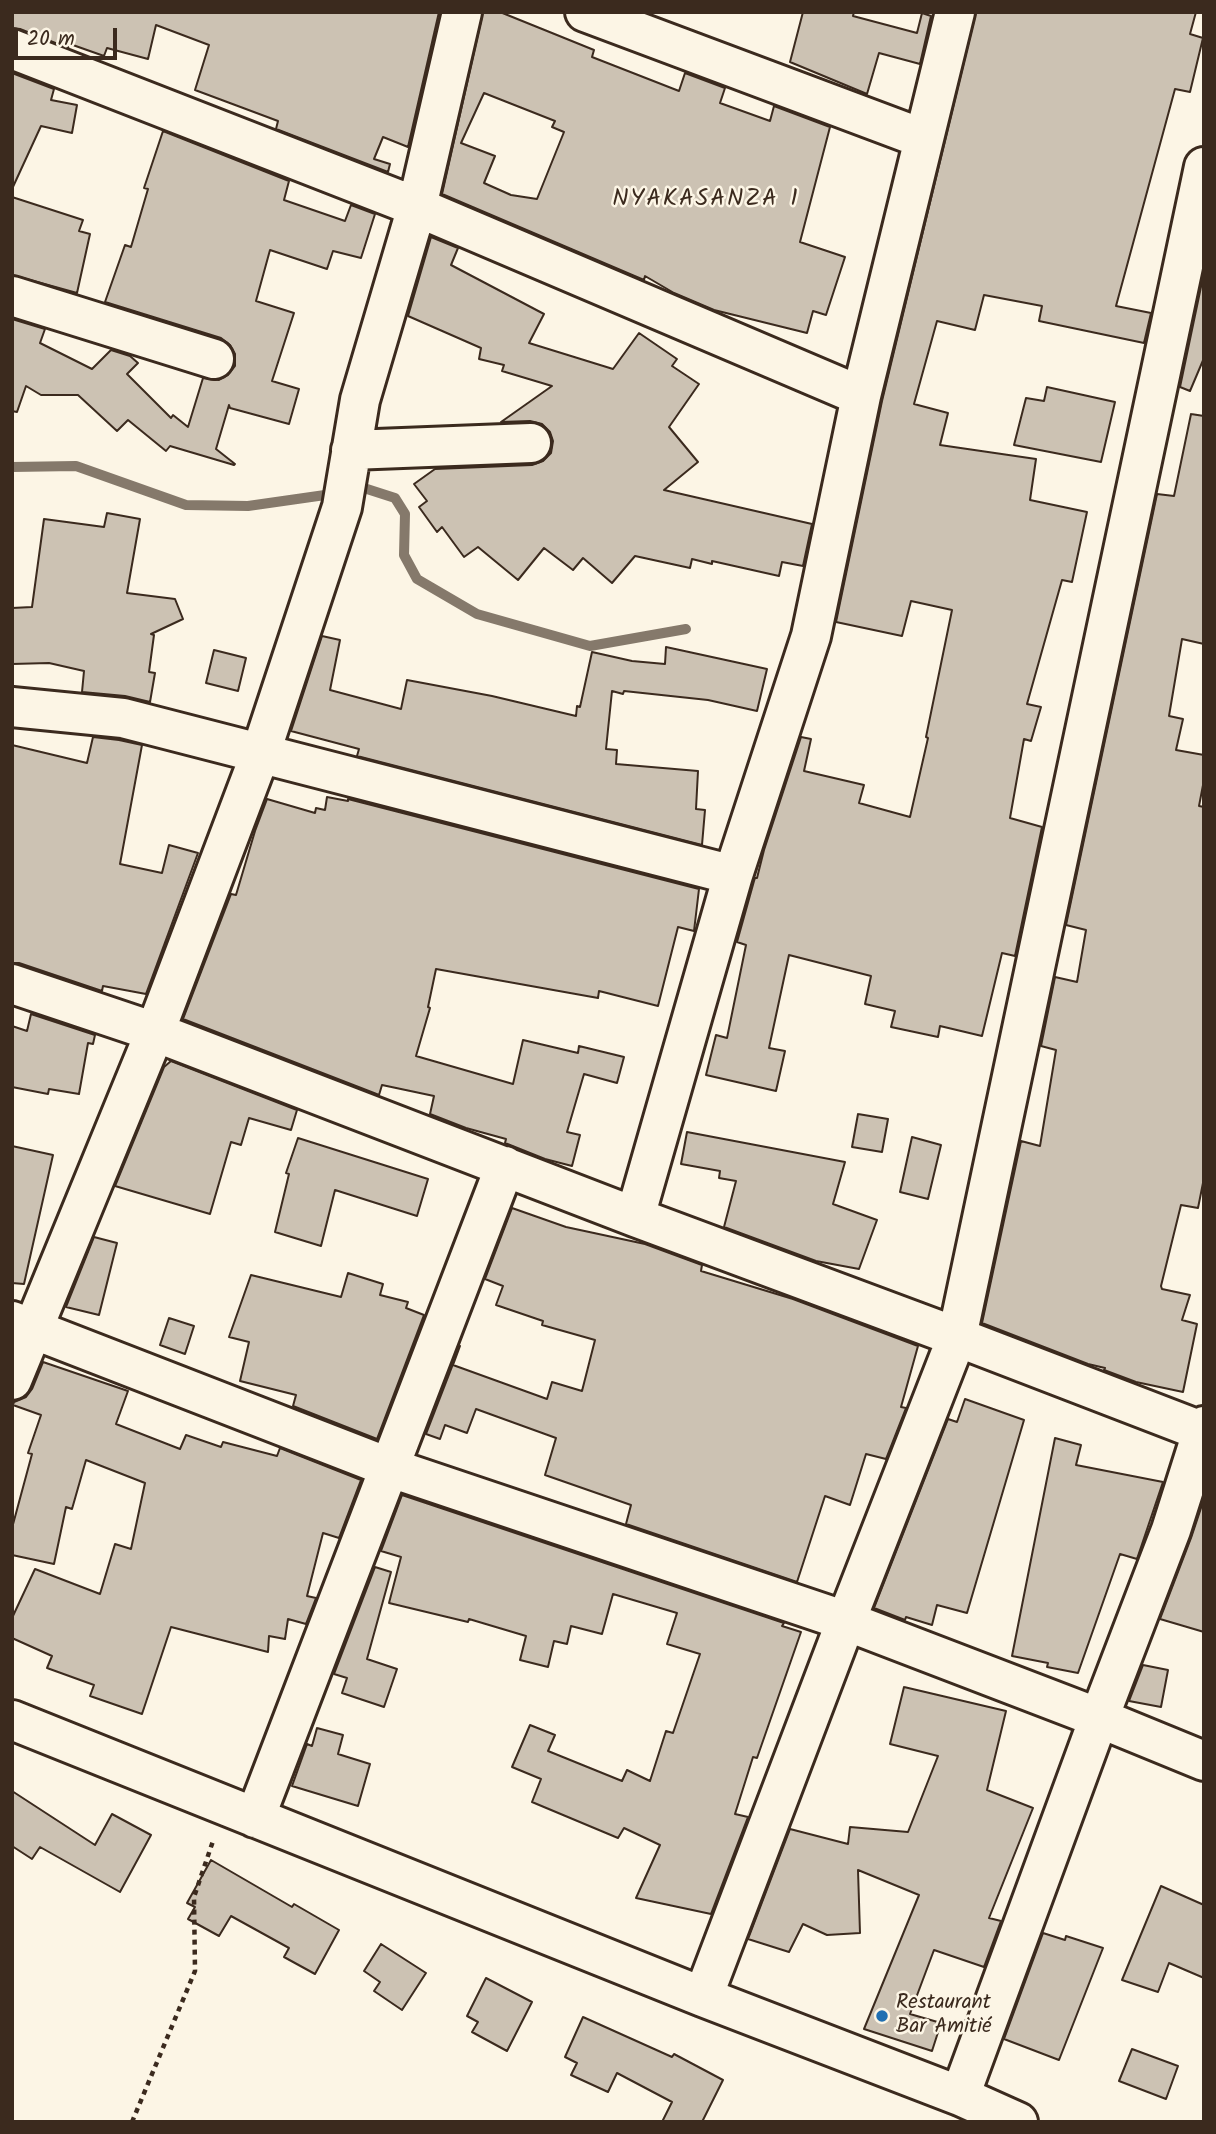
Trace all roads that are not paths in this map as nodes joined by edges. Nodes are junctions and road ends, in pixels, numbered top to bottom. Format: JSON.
{"nodes":[{"id":1,"x":462,"y":12,"type":"edge"},
{"id":2,"x":584,"y":12,"type":"edge"},
{"id":3,"x":955,"y":12,"type":"edge"},
{"id":4,"x":12,"y":49,"type":"edge"},
{"id":5,"x":924,"y":139,"type":"junction"},
{"id":6,"x":1204,"y":167,"type":"edge"},
{"id":7,"x":417,"y":207,"type":"junction"},
{"id":8,"x":12,"y":296,"type":"edge"},
{"id":9,"x":214,"y":359,"type":"dead end"},
{"id":10,"x":861,"y":396,"type":"junction"},
{"id":11,"x":531,"y":443,"type":"dead end"},
{"id":12,"x":347,"y":477,"type":"junction"},
{"id":13,"x":12,"y":707,"type":"edge"},
{"id":14,"x":261,"y":752,"type":"junction"},
{"id":15,"x":733,"y":875,"type":"junction"},
{"id":16,"x":12,"y":984,"type":"edge"},
{"id":17,"x":155,"y":1032,"type":"junction"},
{"id":18,"x":505,"y":1166,"type":"junction"},
{"id":19,"x":635,"y":1217,"type":"junction"},
{"id":20,"x":23,"y":1324,"type":"edge"},
{"id":21,"x":957,"y":1337,"type":"junction"},
{"id":22,"x":12,"y":1380,"type":"edge"},
{"id":23,"x":1203,"y":1430,"type":"edge"},
{"id":24,"x":388,"y":1467,"type":"junction"},
{"id":25,"x":846,"y":1621,"type":"junction"},
{"id":26,"x":1099,"y":1718,"type":"junction"},
{"id":27,"x":12,"y":1720,"type":"edge"},
{"id":28,"x":1204,"y":1762,"type":"edge"},
{"id":29,"x":240,"y":1812,"type":"junction"},
{"id":30,"x":703,"y":1997,"type":"junction"},
{"id":31,"x":960,"y":2096,"type":"junction"},
{"id":32,"x":1018,"y":2122,"type":"edge"}],
"edges":[{"from":1,"to":7,"type":"street"},
{"from":2,"to":5,"type":"street"},
{"from":3,"to":5,"type":"street"},
{"from":4,"to":7,"type":"street"},
{"from":5,"to":10,"type":"street"},
{"from":6,"to":21,"type":"street"},
{"from":7,"to":10,"type":"street"},
{"from":7,"to":12,"type":"street"},
{"from":8,"to":9,"type":"street"},
{"from":10,"to":15,"type":"street"},
{"from":11,"to":12,"type":"street"},
{"from":12,"to":14,"type":"street"},
{"from":13,"to":14,"type":"street"},
{"from":14,"to":15,"type":"street"},
{"from":14,"to":17,"type":"street"},
{"from":15,"to":19,"type":"street"},
{"from":16,"to":17,"type":"street"},
{"from":17,"to":18,"type":"street"},
{"from":17,"to":20,"type":"street"},
{"from":18,"to":19,"type":"street"},
{"from":18,"to":24,"type":"street"},
{"from":19,"to":21,"type":"street"},
{"from":20,"to":22,"type":"street"},
{"from":20,"to":24,"type":"street"},
{"from":21,"to":23,"type":"street"},
{"from":21,"to":25,"type":"street"},
{"from":23,"to":26,"type":"street"},
{"from":24,"to":25,"type":"street"},
{"from":24,"to":29,"type":"street"},
{"from":25,"to":26,"type":"street"},
{"from":25,"to":30,"type":"street"},
{"from":26,"to":28,"type":"street"},
{"from":26,"to":31,"type":"street"},
{"from":27,"to":29,"type":"street"},
{"from":29,"to":30,"type":"street"},
{"from":30,"to":31,"type":"street"},
{"from":31,"to":32,"type":"street"}]}
